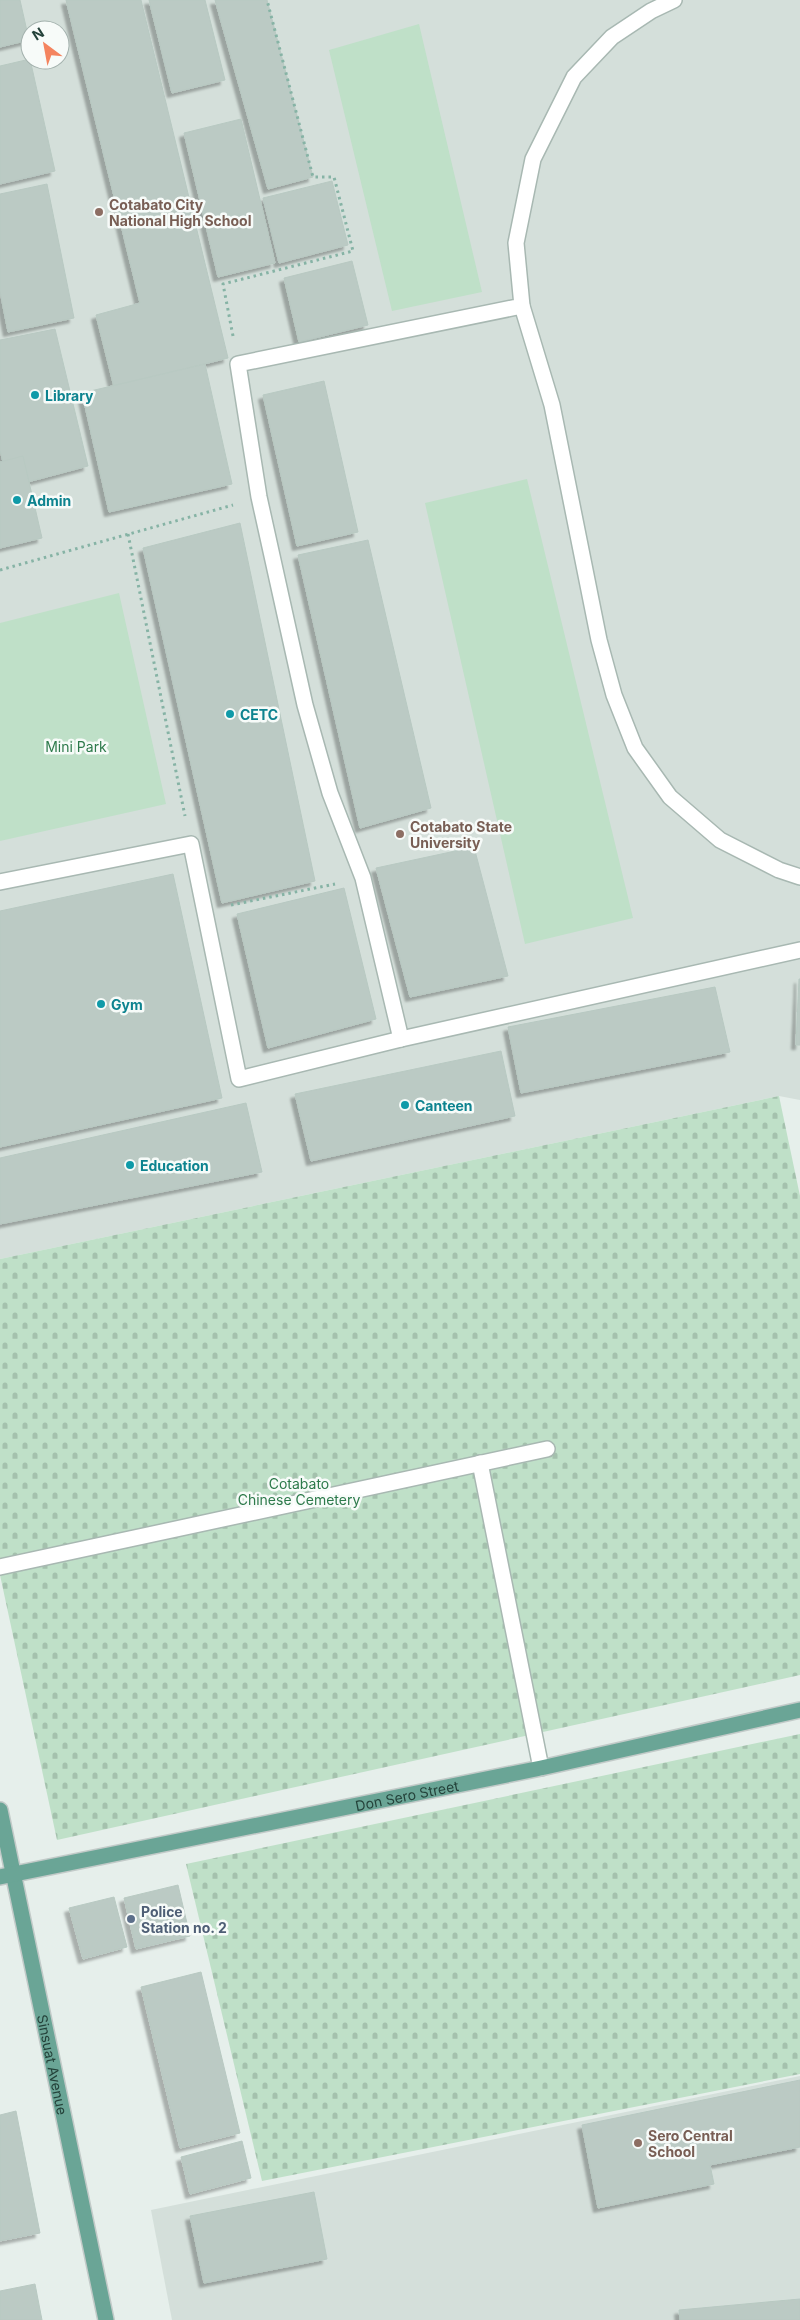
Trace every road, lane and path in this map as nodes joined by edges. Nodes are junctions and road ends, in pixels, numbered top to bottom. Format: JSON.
{"nodes":[{"id":1,"x":267,"y":0,"type":"edge"},
{"id":2,"x":674,"y":0,"type":"edge"},
{"id":3,"x":522,"y":306,"type":"junction"},
{"id":4,"x":238,"y":364,"type":"junction"},
{"id":5,"x":259,"y":497,"type":"junction"},
{"id":6,"x":128,"y":534,"type":"junction"},
{"id":7,"x":0,"y":570,"type":"edge"},
{"id":8,"x":191,"y":844,"type":"junction"},
{"id":9,"x":800,"y":877,"type":"edge"},
{"id":10,"x":363,"y":878,"type":"junction"},
{"id":11,"x":0,"y":882,"type":"edge"},
{"id":12,"x":206,"y":910,"type":"junction"},
{"id":13,"x":800,"y":950,"type":"edge"},
{"id":14,"x":401,"y":1039,"type":"junction"},
{"id":15,"x":547,"y":1449,"type":"dead end"},
{"id":16,"x":480,"y":1463,"type":"junction"},
{"id":17,"x":0,"y":1567,"type":"edge"},
{"id":18,"x":800,"y":1710,"type":"edge"},
{"id":19,"x":541,"y":1768,"type":"junction"},
{"id":20,"x":0,"y":1810,"type":"edge"},
{"id":21,"x":7,"y":1875,"type":"edge"},
{"id":22,"x":106,"y":2320,"type":"edge"}],
"edges":[{"from":1,"to":4,"type":"path"},
{"from":2,"to":3,"type":"lane"},
{"from":3,"to":4,"type":"lane"},
{"from":3,"to":9,"type":"lane"},
{"from":4,"to":5,"type":"lane"},
{"from":5,"to":6,"type":"path"},
{"from":5,"to":10,"type":"lane"},
{"from":6,"to":7,"type":"path"},
{"from":6,"to":8,"type":"path"},
{"from":8,"to":11,"type":"lane"},
{"from":8,"to":12,"type":"lane"},
{"from":10,"to":12,"type":"path"},
{"from":10,"to":14,"type":"lane"},
{"from":12,"to":14,"type":"lane"},
{"from":13,"to":14,"type":"lane"},
{"from":15,"to":16,"type":"lane"},
{"from":16,"to":17,"type":"lane"},
{"from":16,"to":19,"type":"lane"},
{"from":18,"to":19,"type":"main road","name":"Don Sero Street"},
{"from":19,"to":21,"type":"main road","name":"Don Sero Street"},
{"from":20,"to":21,"type":"main road","name":"Sinsuat Avenue"},
{"from":21,"to":22,"type":"main road","name":"Sinsuat Avenue"}]}
